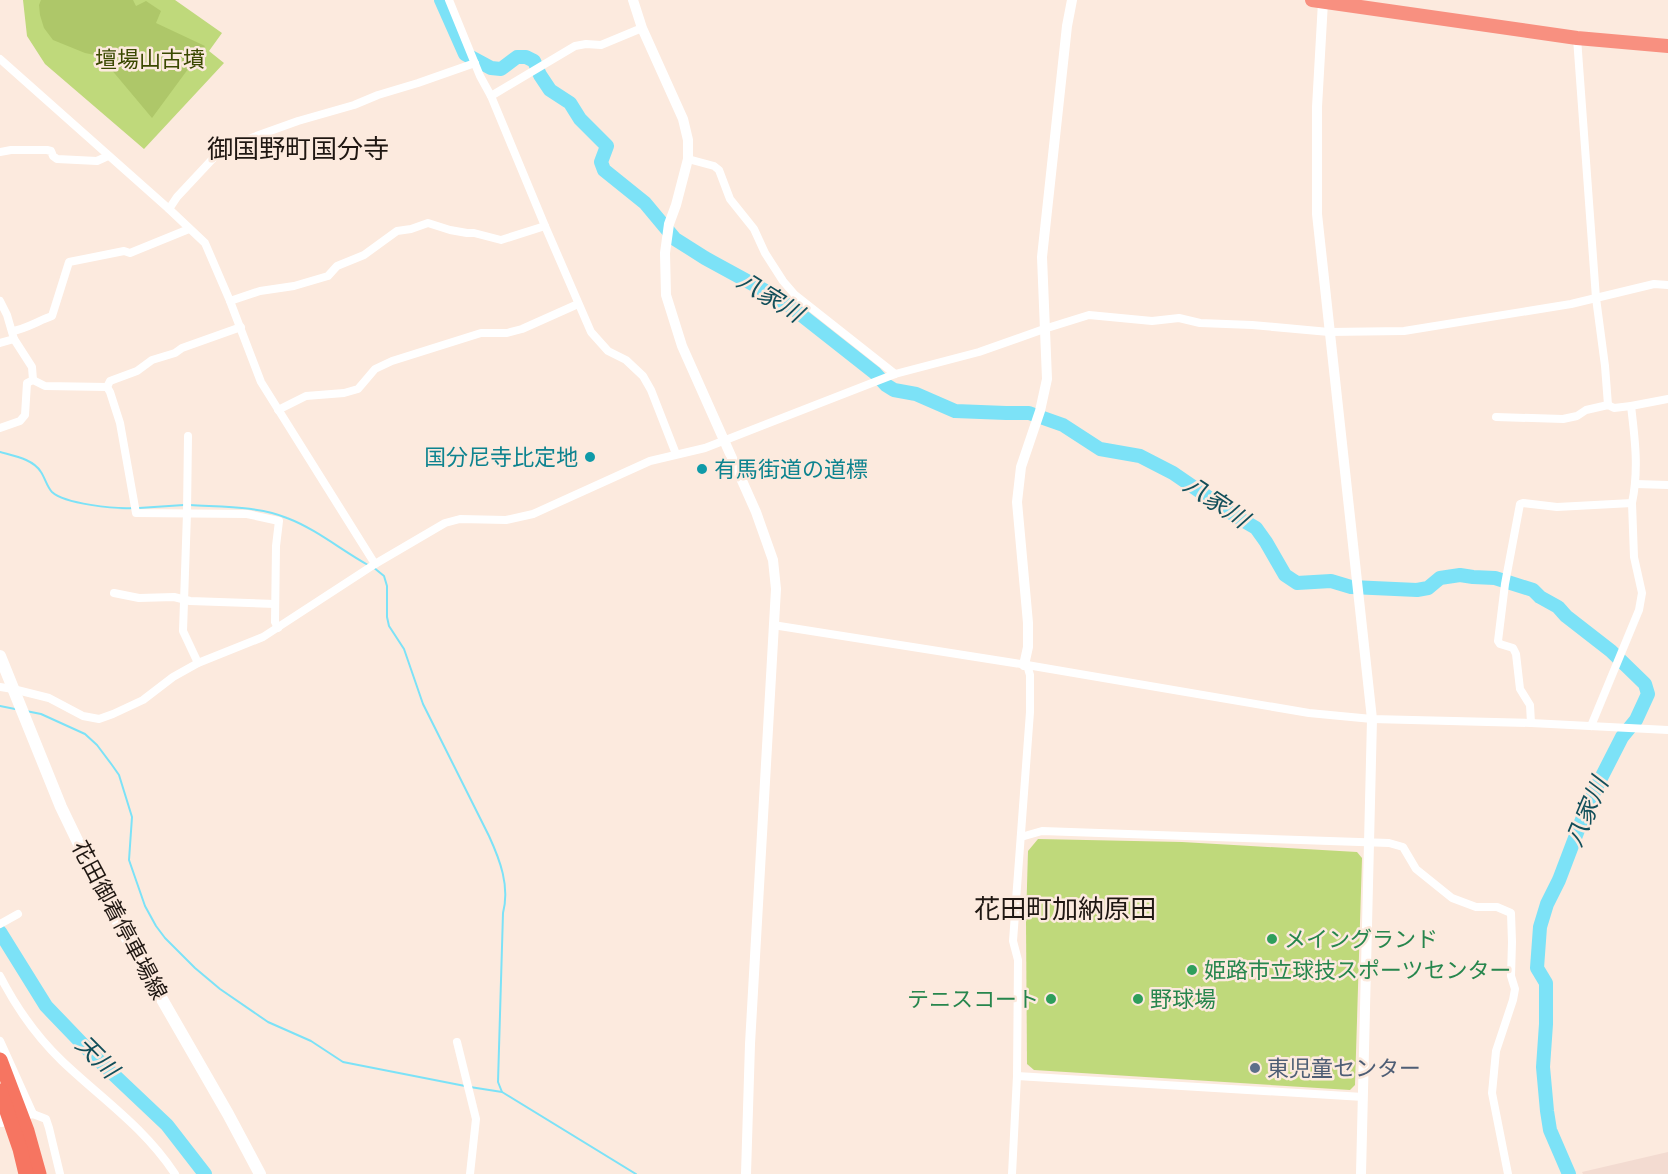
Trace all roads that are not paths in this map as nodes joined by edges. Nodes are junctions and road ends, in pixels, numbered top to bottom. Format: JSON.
{"nodes":[{"id":1,"x":449,"y":0,"type":"edge"},
{"id":2,"x":633,"y":0,"type":"edge"},
{"id":3,"x":1072,"y":0,"type":"edge"},
{"id":4,"x":1322,"y":1,"type":"edge"},
{"id":5,"x":642,"y":28,"type":"junction"},
{"id":6,"x":1577,"y":38,"type":"junction"},
{"id":7,"x":1668,"y":46,"type":"edge"},
{"id":8,"x":0,"y":58,"type":"edge"},
{"id":9,"x":475,"y":63,"type":"junction"},
{"id":10,"x":491,"y":96,"type":"junction"},
{"id":11,"x":0,"y":152,"type":"edge"},
{"id":12,"x":108,"y":156,"type":"junction"},
{"id":13,"x":688,"y":159,"type":"junction"},
{"id":14,"x":169,"y":209,"type":"junction"},
{"id":15,"x":544,"y":226,"type":"junction"},
{"id":16,"x":189,"y":229,"type":"junction"},
{"id":17,"x":1668,"y":285,"type":"edge"},
{"id":18,"x":1596,"y":298,"type":"junction"},
{"id":19,"x":230,"y":301,"type":"junction"},
{"id":20,"x":0,"y":302,"type":"edge"},
{"id":21,"x":578,"y":304,"type":"junction"},
{"id":22,"x":241,"y":327,"type":"junction"},
{"id":23,"x":1044,"y":328,"type":"junction"},
{"id":24,"x":1329,"y":332,"type":"junction"},
{"id":25,"x":13,"y":335,"type":"junction"},
{"id":26,"x":0,"y":343,"type":"edge"},
{"id":27,"x":895,"y":374,"type":"junction"},
{"id":28,"x":33,"y":380,"type":"junction"},
{"id":29,"x":107,"y":387,"type":"junction"},
{"id":30,"x":1668,"y":399,"type":"edge"},
{"id":31,"x":1608,"y":405,"type":"junction"},
{"id":32,"x":1631,"y":406,"type":"junction"},
{"id":33,"x":278,"y":410,"type":"junction"},
{"id":34,"x":1496,"y":417,"type":"dead end"},
{"id":35,"x":0,"y":428,"type":"edge"},
{"id":36,"x":188,"y":436,"type":"dead end"},
{"id":37,"x":724,"y":441,"type":"junction"},
{"id":38,"x":676,"y":454,"type":"junction"},
{"id":39,"x":1636,"y":484,"type":"junction"},
{"id":40,"x":1668,"y":485,"type":"edge"},
{"id":41,"x":1632,"y":503,"type":"junction"},
{"id":42,"x":187,"y":513,"type":"junction"},
{"id":43,"x":375,"y":564,"type":"junction"},
{"id":44,"x":114,"y":593,"type":"dead end"},
{"id":45,"x":184,"y":599,"type":"junction"},
{"id":46,"x":275,"y":604,"type":"junction"},
{"id":47,"x":773,"y":625,"type":"junction"},
{"id":48,"x":278,"y":628,"type":"junction"},
{"id":49,"x":0,"y":656,"type":"edge"},
{"id":50,"x":198,"y":663,"type":"junction"},
{"id":51,"x":1026,"y":665,"type":"junction"},
{"id":52,"x":0,"y":687,"type":"edge"},
{"id":53,"x":15,"y":694,"type":"junction"},
{"id":54,"x":1372,"y":719,"type":"junction"},
{"id":55,"x":1531,"y":723,"type":"junction"},
{"id":56,"x":1591,"y":726,"type":"junction"},
{"id":57,"x":1668,"y":730,"type":"edge"},
{"id":58,"x":1022,"y":837,"type":"junction"},
{"id":59,"x":1369,"y":843,"type":"junction"},
{"id":60,"x":18,"y":914,"type":"dead end"},
{"id":61,"x":0,"y":924,"type":"edge"},
{"id":62,"x":0,"y":976,"type":"edge"},
{"id":63,"x":0,"y":1041,"type":"edge"},
{"id":64,"x":457,"y":1042,"type":"dead end"},
{"id":65,"x":0,"y":1060,"type":"edge"},
{"id":66,"x":1017,"y":1076,"type":"junction"},
{"id":67,"x":0,"y":1091,"type":"edge"},
{"id":68,"x":1363,"y":1097,"type":"junction"},
{"id":69,"x":33,"y":1114,"type":"junction"},
{"id":70,"x":0,"y":1118,"type":"edge"},
{"id":71,"x":21,"y":1132,"type":"junction"},
{"id":72,"x":26,"y":1174,"type":"edge"},
{"id":73,"x":39,"y":1174,"type":"edge"},
{"id":74,"x":60,"y":1174,"type":"edge"},
{"id":75,"x":175,"y":1174,"type":"edge"},
{"id":76,"x":260,"y":1174,"type":"edge"},
{"id":77,"x":470,"y":1174,"type":"edge"},
{"id":78,"x":746,"y":1174,"type":"edge"},
{"id":79,"x":1012,"y":1174,"type":"edge"},
{"id":80,"x":1361,"y":1174,"type":"edge"},
{"id":81,"x":1508,"y":1174,"type":"edge"}],
"edges":[{"from":1,"to":9,"type":"street"},
{"from":2,"to":5,"type":"street"},
{"from":3,"to":23,"type":"street"},
{"from":4,"to":6,"type":"highway"},
{"from":4,"to":24,"type":"street"},
{"from":5,"to":10,"type":"street"},
{"from":5,"to":13,"type":"street"},
{"from":6,"to":7,"type":"highway"},
{"from":6,"to":18,"type":"street"},
{"from":8,"to":12,"type":"street"},
{"from":9,"to":10,"type":"street"},
{"from":9,"to":14,"type":"street"},
{"from":10,"to":15,"type":"street"},
{"from":11,"to":12,"type":"street"},
{"from":12,"to":14,"type":"street"},
{"from":13,"to":27,"type":"street"},
{"from":13,"to":37,"type":"street"},
{"from":14,"to":16,"type":"street"},
{"from":15,"to":19,"type":"street"},
{"from":15,"to":21,"type":"street"},
{"from":16,"to":19,"type":"street"},
{"from":16,"to":25,"type":"street"},
{"from":17,"to":18,"type":"street"},
{"from":18,"to":24,"type":"street"},
{"from":18,"to":31,"type":"street"},
{"from":19,"to":22,"type":"street"},
{"from":20,"to":25,"type":"street"},
{"from":21,"to":33,"type":"street"},
{"from":21,"to":38,"type":"street"},
{"from":22,"to":29,"type":"street"},
{"from":22,"to":33,"type":"street"},
{"from":23,"to":24,"type":"street"},
{"from":23,"to":27,"type":"street"},
{"from":23,"to":51,"type":"street"},
{"from":24,"to":54,"type":"street"},
{"from":25,"to":26,"type":"street"},
{"from":25,"to":28,"type":"street"},
{"from":27,"to":37,"type":"street"},
{"from":28,"to":29,"type":"street"},
{"from":28,"to":35,"type":"street"},
{"from":29,"to":42,"type":"street"},
{"from":30,"to":32,"type":"street"},
{"from":31,"to":32,"type":"street"},
{"from":31,"to":34,"type":"street"},
{"from":32,"to":39,"type":"street"},
{"from":33,"to":43,"type":"street"},
{"from":36,"to":42,"type":"street"},
{"from":37,"to":38,"type":"street"},
{"from":37,"to":47,"type":"street"},
{"from":38,"to":43,"type":"street"},
{"from":39,"to":40,"type":"street"},
{"from":39,"to":41,"type":"street"},
{"from":41,"to":55,"type":"street"},
{"from":41,"to":56,"type":"street"},
{"from":42,"to":45,"type":"street"},
{"from":42,"to":46,"type":"street"},
{"from":43,"to":48,"type":"street"},
{"from":44,"to":45,"type":"street"},
{"from":45,"to":46,"type":"street"},
{"from":45,"to":50,"type":"street"},
{"from":46,"to":48,"type":"street"},
{"from":47,"to":51,"type":"street"},
{"from":47,"to":78,"type":"street"},
{"from":48,"to":50,"type":"street"},
{"from":49,"to":53,"type":"main road","name":"花田御着停車場線"},
{"from":50,"to":53,"type":"street"},
{"from":51,"to":54,"type":"street"},
{"from":51,"to":58,"type":"street"},
{"from":52,"to":53,"type":"street"},
{"from":53,"to":76,"type":"main road","name":"花田御着停車場線"},
{"from":54,"to":55,"type":"street"},
{"from":54,"to":59,"type":"street"},
{"from":55,"to":56,"type":"street"},
{"from":56,"to":57,"type":"street"},
{"from":58,"to":59,"type":"street"},
{"from":58,"to":66,"type":"street"},
{"from":59,"to":68,"type":"street"},
{"from":59,"to":81,"type":"street"},
{"from":60,"to":61,"type":"street"},
{"from":62,"to":75,"type":"street"},
{"from":63,"to":69,"type":"street"},
{"from":64,"to":77,"type":"street"},
{"from":65,"to":71,"type":"highway"},
{"from":66,"to":68,"type":"street"},
{"from":66,"to":79,"type":"street"},
{"from":67,"to":71,"type":"highway"},
{"from":68,"to":80,"type":"street"},
{"from":69,"to":70,"type":"street"},
{"from":69,"to":74,"type":"street"},
{"from":71,"to":72,"type":"highway"},
{"from":71,"to":73,"type":"highway"}]}
